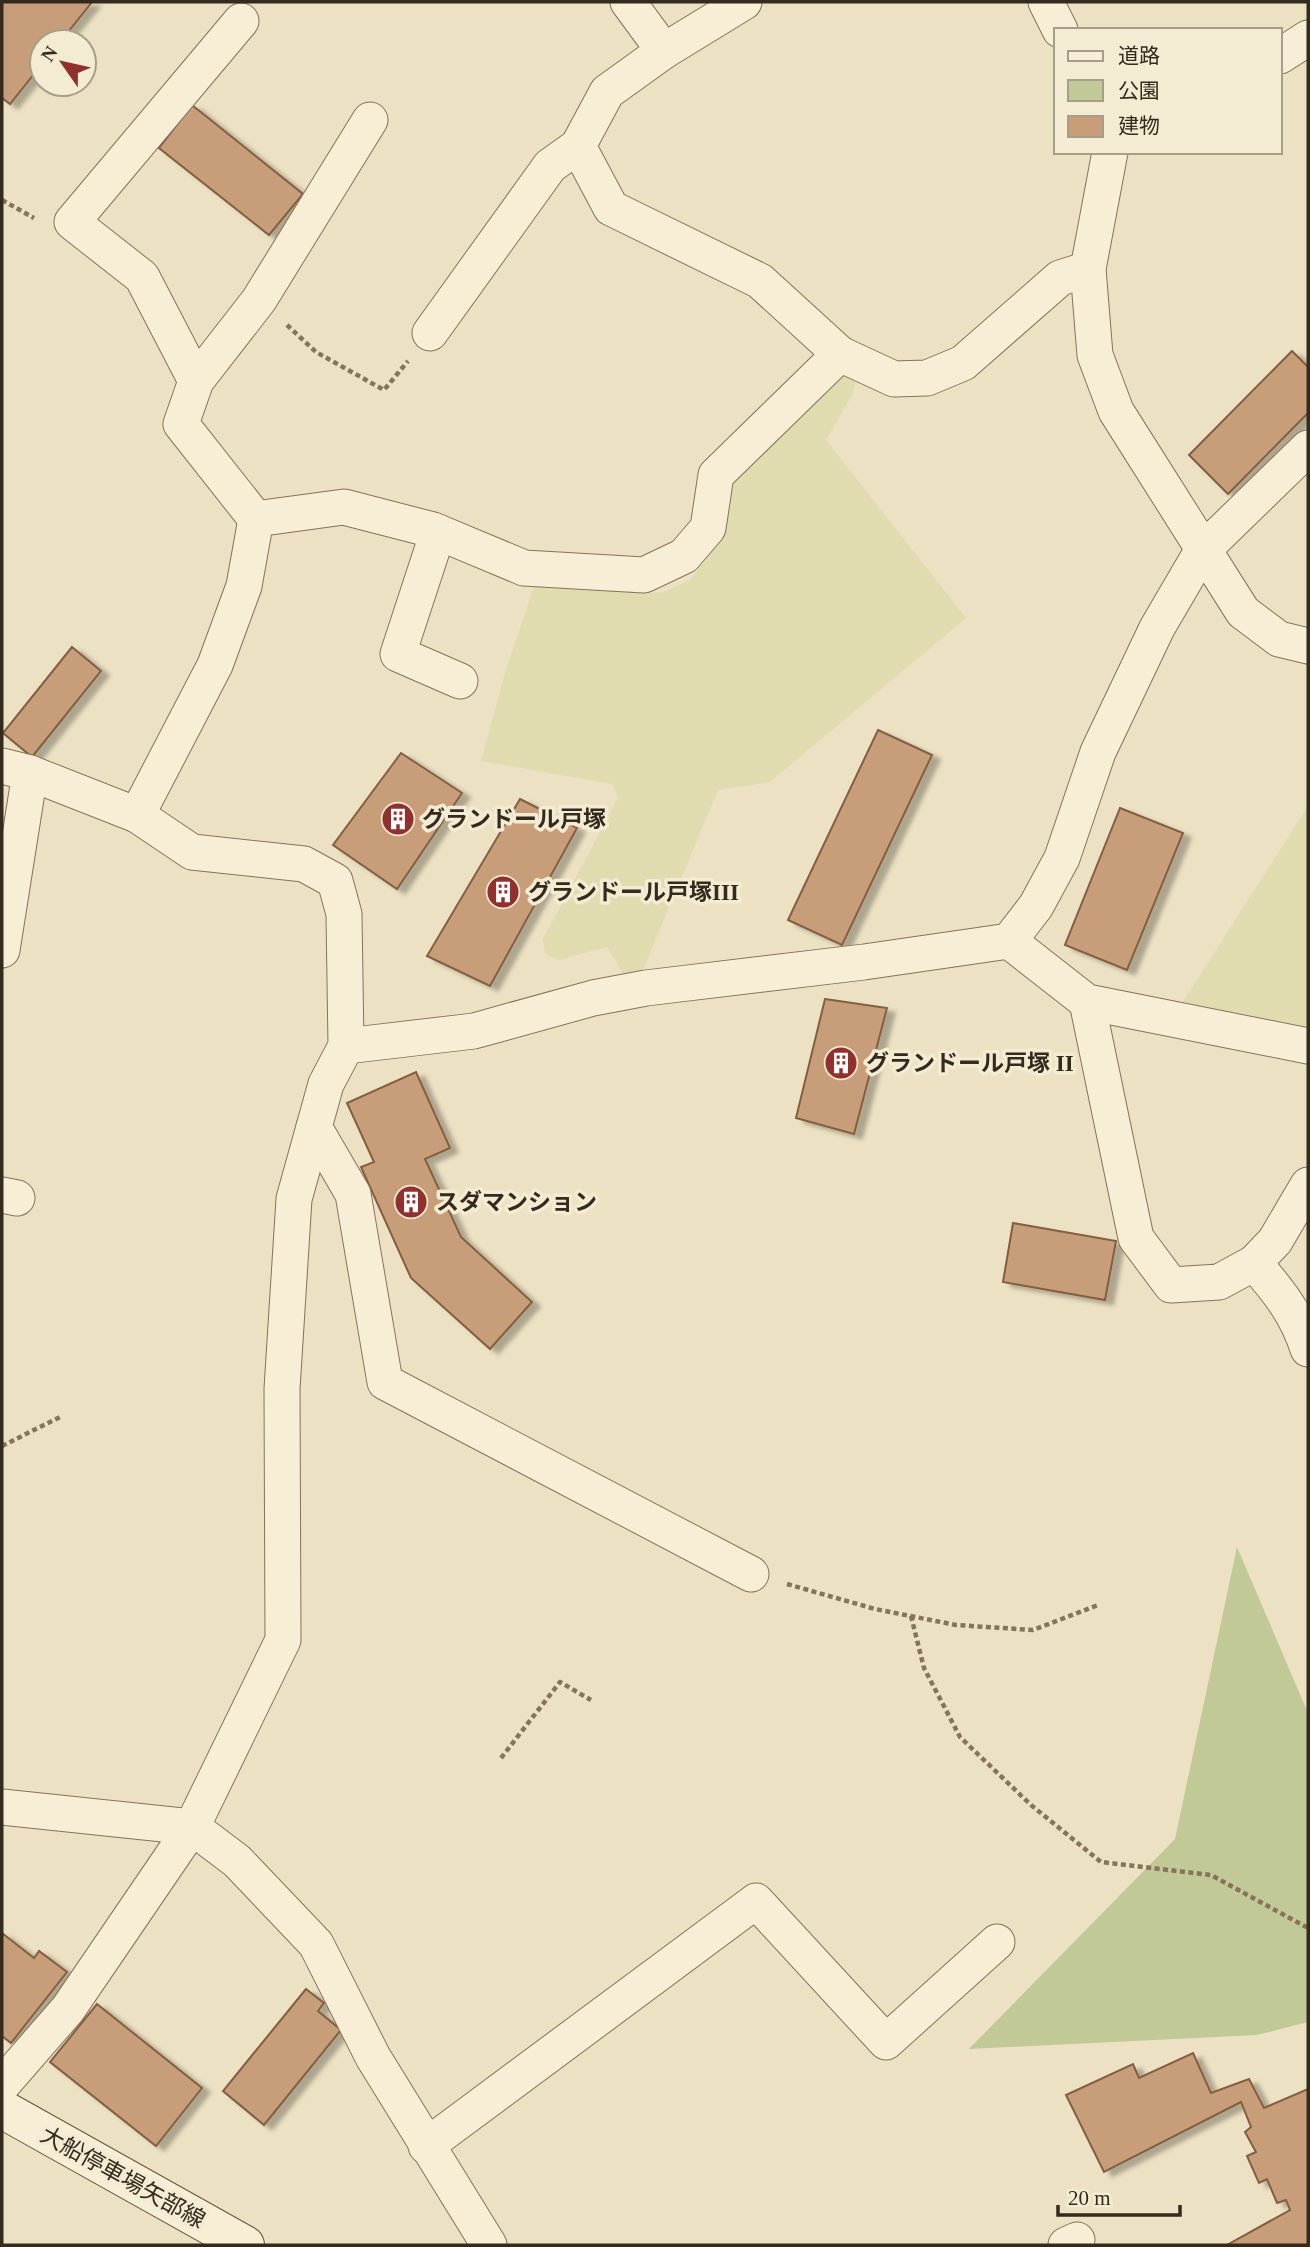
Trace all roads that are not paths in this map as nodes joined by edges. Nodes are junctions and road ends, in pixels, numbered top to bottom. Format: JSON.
{"nodes":[{"id":1,"x":628,"y":2,"type":"edge"},
{"id":2,"x":744,"y":2,"type":"edge"},
{"id":3,"x":1046,"y":2,"type":"edge"},
{"id":4,"x":241,"y":21,"type":"dead end"},
{"id":5,"x":1059,"y":28,"type":"edge"},
{"id":6,"x":1308,"y":38,"type":"edge"},
{"id":7,"x":664,"y":51,"type":"junction"},
{"id":8,"x":1282,"y":55,"type":"edge"},
{"id":9,"x":370,"y":120,"type":"dead end"},
{"id":10,"x":578,"y":146,"type":"junction"},
{"id":11,"x":1112,"y":154,"type":"edge"},
{"id":12,"x":1088,"y":269,"type":"junction"},
{"id":13,"x":430,"y":333,"type":"road end"},
{"id":14,"x":840,"y":354,"type":"junction"},
{"id":15,"x":197,"y":381,"type":"junction"},
{"id":16,"x":1308,"y":448,"type":"edge"},
{"id":17,"x":256,"y":519,"type":"junction"},
{"id":18,"x":438,"y":532,"type":"junction"},
{"id":19,"x":1202,"y":551,"type":"junction"},
{"id":20,"x":1308,"y":646,"type":"edge"},
{"id":21,"x":460,"y":681,"type":"dead end"},
{"id":22,"x":16,"y":770,"type":"edge"},
{"id":23,"x":137,"y":814,"type":"junction"},
{"id":24,"x":1009,"y":941,"type":"junction"},
{"id":25,"x":2,"y":950,"type":"edge"},
{"id":26,"x":1087,"y":1002,"type":"junction"},
{"id":27,"x":346,"y":1046,"type":"junction"},
{"id":28,"x":1308,"y":1046,"type":"edge"},
{"id":29,"x":314,"y":1127,"type":"junction"},
{"id":30,"x":1308,"y":1185,"type":"edge"},
{"id":31,"x":1254,"y":1263,"type":"junction"},
{"id":32,"x":1308,"y":1349,"type":"edge"},
{"id":33,"x":751,"y":1573,"type":"road end"},
{"id":34,"x":2,"y":1807,"type":"edge"},
{"id":35,"x":192,"y":1828,"type":"junction"},
{"id":36,"x":996,"y":1942,"type":"dead end"},
{"id":37,"x":2,"y":2085,"type":"edge"},
{"id":38,"x":2,"y":2109,"type":"edge"},
{"id":39,"x":426,"y":2146,"type":"junction"},
{"id":40,"x":245,"y":2245,"type":"edge"},
{"id":41,"x":489,"y":2245,"type":"edge"}],
"edges":[{"from":1,"to":7,"type":"street"},
{"from":2,"to":7,"type":"street"},
{"from":3,"to":5,"type":"street"},
{"from":4,"to":15,"type":"street"},
{"from":6,"to":8,"type":"street"},
{"from":7,"to":10,"type":"street"},
{"from":9,"to":15,"type":"street"},
{"from":10,"to":13,"type":"street"},
{"from":10,"to":14,"type":"street"},
{"from":11,"to":12,"type":"street"},
{"from":12,"to":14,"type":"street"},
{"from":12,"to":19,"type":"street"},
{"from":14,"to":18,"type":"street"},
{"from":15,"to":17,"type":"street"},
{"from":16,"to":19,"type":"street"},
{"from":17,"to":18,"type":"street"},
{"from":17,"to":23,"type":"street"},
{"from":18,"to":21,"type":"street"},
{"from":19,"to":20,"type":"street"},
{"from":19,"to":24,"type":"street"},
{"from":22,"to":23,"type":"street"},
{"from":22,"to":25,"type":"street"},
{"from":23,"to":27,"type":"street"},
{"from":24,"to":26,"type":"street"},
{"from":24,"to":27,"type":"street"},
{"from":26,"to":28,"type":"street"},
{"from":26,"to":31,"type":"street"},
{"from":27,"to":29,"type":"street"},
{"from":29,"to":33,"type":"street"},
{"from":29,"to":35,"type":"street"},
{"from":30,"to":31,"type":"street"},
{"from":31,"to":32,"type":"street"},
{"from":34,"to":35,"type":"street"},
{"from":35,"to":37,"type":"street"},
{"from":35,"to":39,"type":"street"},
{"from":36,"to":39,"type":"street"},
{"from":38,"to":40,"type":"main road","name":"大船停車場矢部線"},
{"from":39,"to":41,"type":"street"}]}
